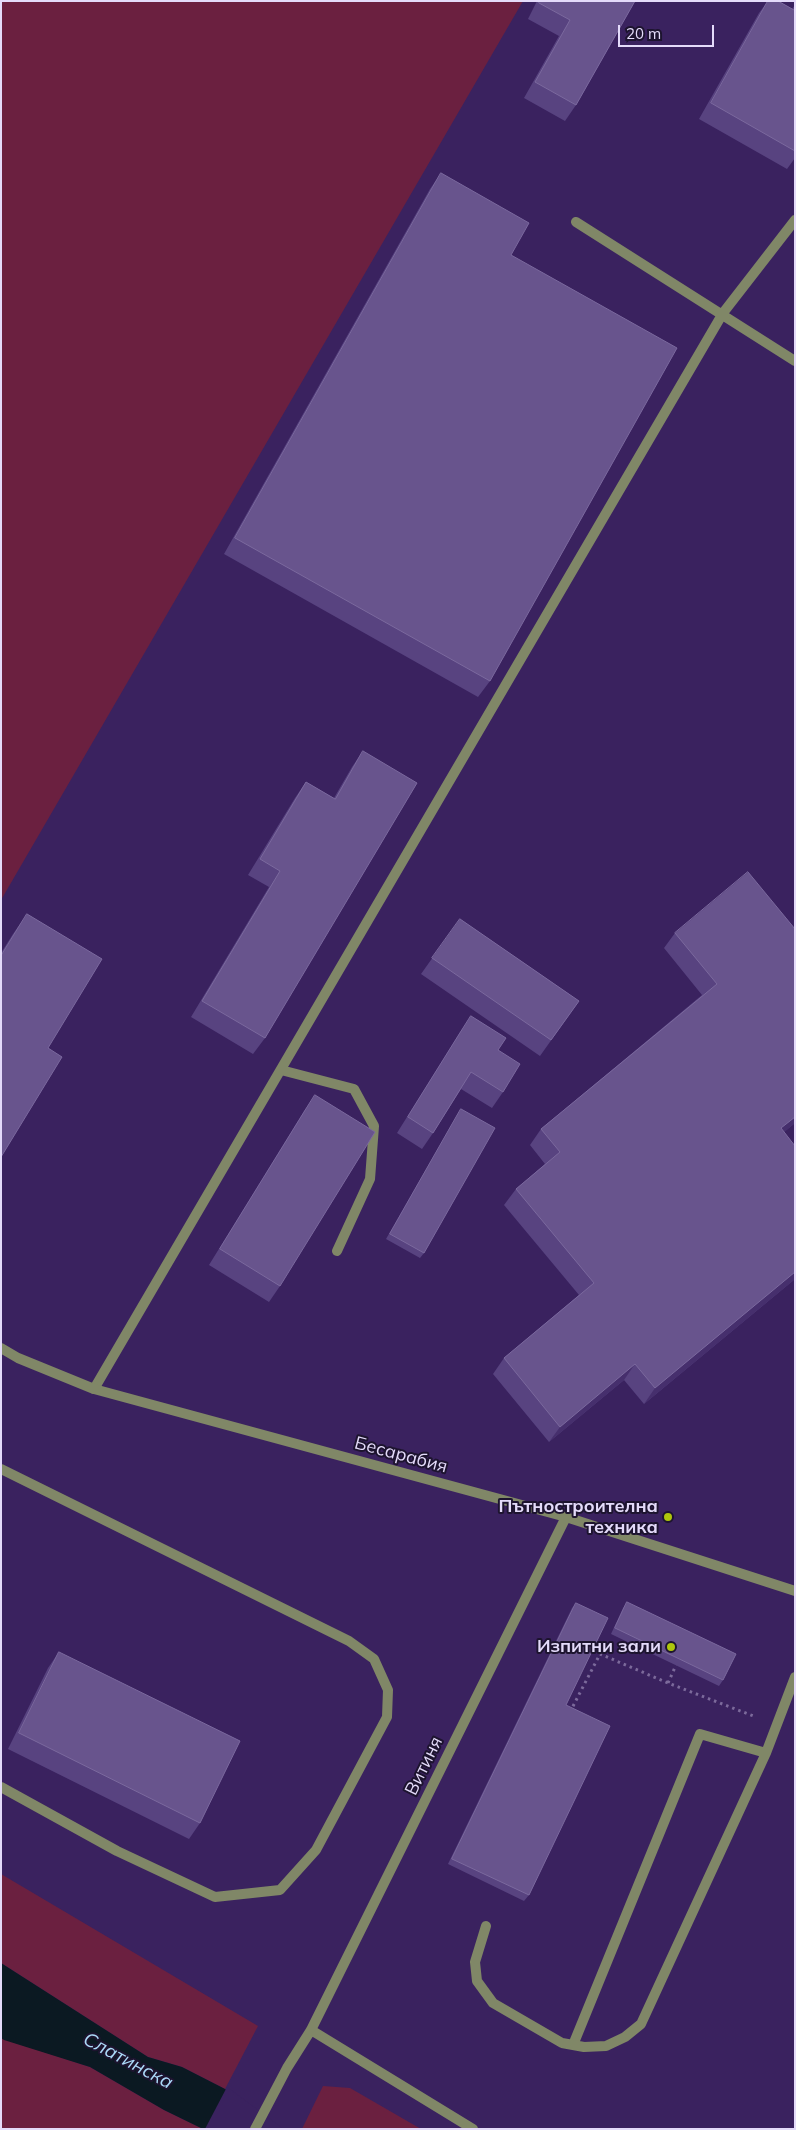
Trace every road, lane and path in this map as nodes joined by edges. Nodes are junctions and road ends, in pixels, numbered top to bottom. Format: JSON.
{"nodes":[{"id":1,"x":795,"y":220,"type":"edge"},
{"id":2,"x":576,"y":222,"type":"dead end"},
{"id":3,"x":722,"y":314,"type":"junction"},
{"id":4,"x":795,"y":361,"type":"edge"},
{"id":5,"x":281,"y":1070,"type":"junction"},
{"id":6,"x":337,"y":1252,"type":"dead end"},
{"id":7,"x":1,"y":1348,"type":"edge"},
{"id":8,"x":94,"y":1389,"type":"junction"},
{"id":9,"x":1,"y":1469,"type":"edge"},
{"id":10,"x":566,"y":1516,"type":"junction"},
{"id":11,"x":795,"y":1591,"type":"edge"},
{"id":12,"x":676,"y":1665,"type":"edge"},
{"id":13,"x":795,"y":1677,"type":"edge"},
{"id":14,"x":668,"y":1683,"type":"junction"},
{"id":15,"x":569,"y":1715,"type":"edge"},
{"id":16,"x":776,"y":1725,"type":"junction"},
{"id":17,"x":766,"y":1753,"type":"junction"},
{"id":18,"x":1,"y":1787,"type":"edge"},
{"id":19,"x":486,"y":1926,"type":"dead end"},
{"id":20,"x":311,"y":2030,"type":"junction"},
{"id":21,"x":573,"y":2045,"type":"junction"},
{"id":22,"x":255,"y":2129,"type":"edge"},
{"id":23,"x":473,"y":2129,"type":"edge"}],
"edges":[{"from":1,"to":3,"type":"street"},
{"from":2,"to":3,"type":"street"},
{"from":3,"to":4,"type":"street"},
{"from":3,"to":5,"type":"street"},
{"from":5,"to":6,"type":"street"},
{"from":5,"to":8,"type":"street"},
{"from":7,"to":8,"type":"street","name":"Бесарабия"},
{"from":8,"to":10,"type":"street","name":"Бесарабия"},
{"from":9,"to":18,"type":"street"},
{"from":10,"to":11,"type":"street","name":"Бесарабия"},
{"from":10,"to":20,"type":"street","name":"Витиня"},
{"from":12,"to":14,"type":"path"},
{"from":13,"to":16,"type":"street"},
{"from":14,"to":15,"type":"path"},
{"from":14,"to":16,"type":"path"},
{"from":16,"to":17,"type":"street"},
{"from":17,"to":21,"type":"street"},
{"from":17,"to":21,"type":"street"},
{"from":19,"to":21,"type":"street"},
{"from":20,"to":22,"type":"street","name":"Витиня"},
{"from":20,"to":23,"type":"street"}]}
